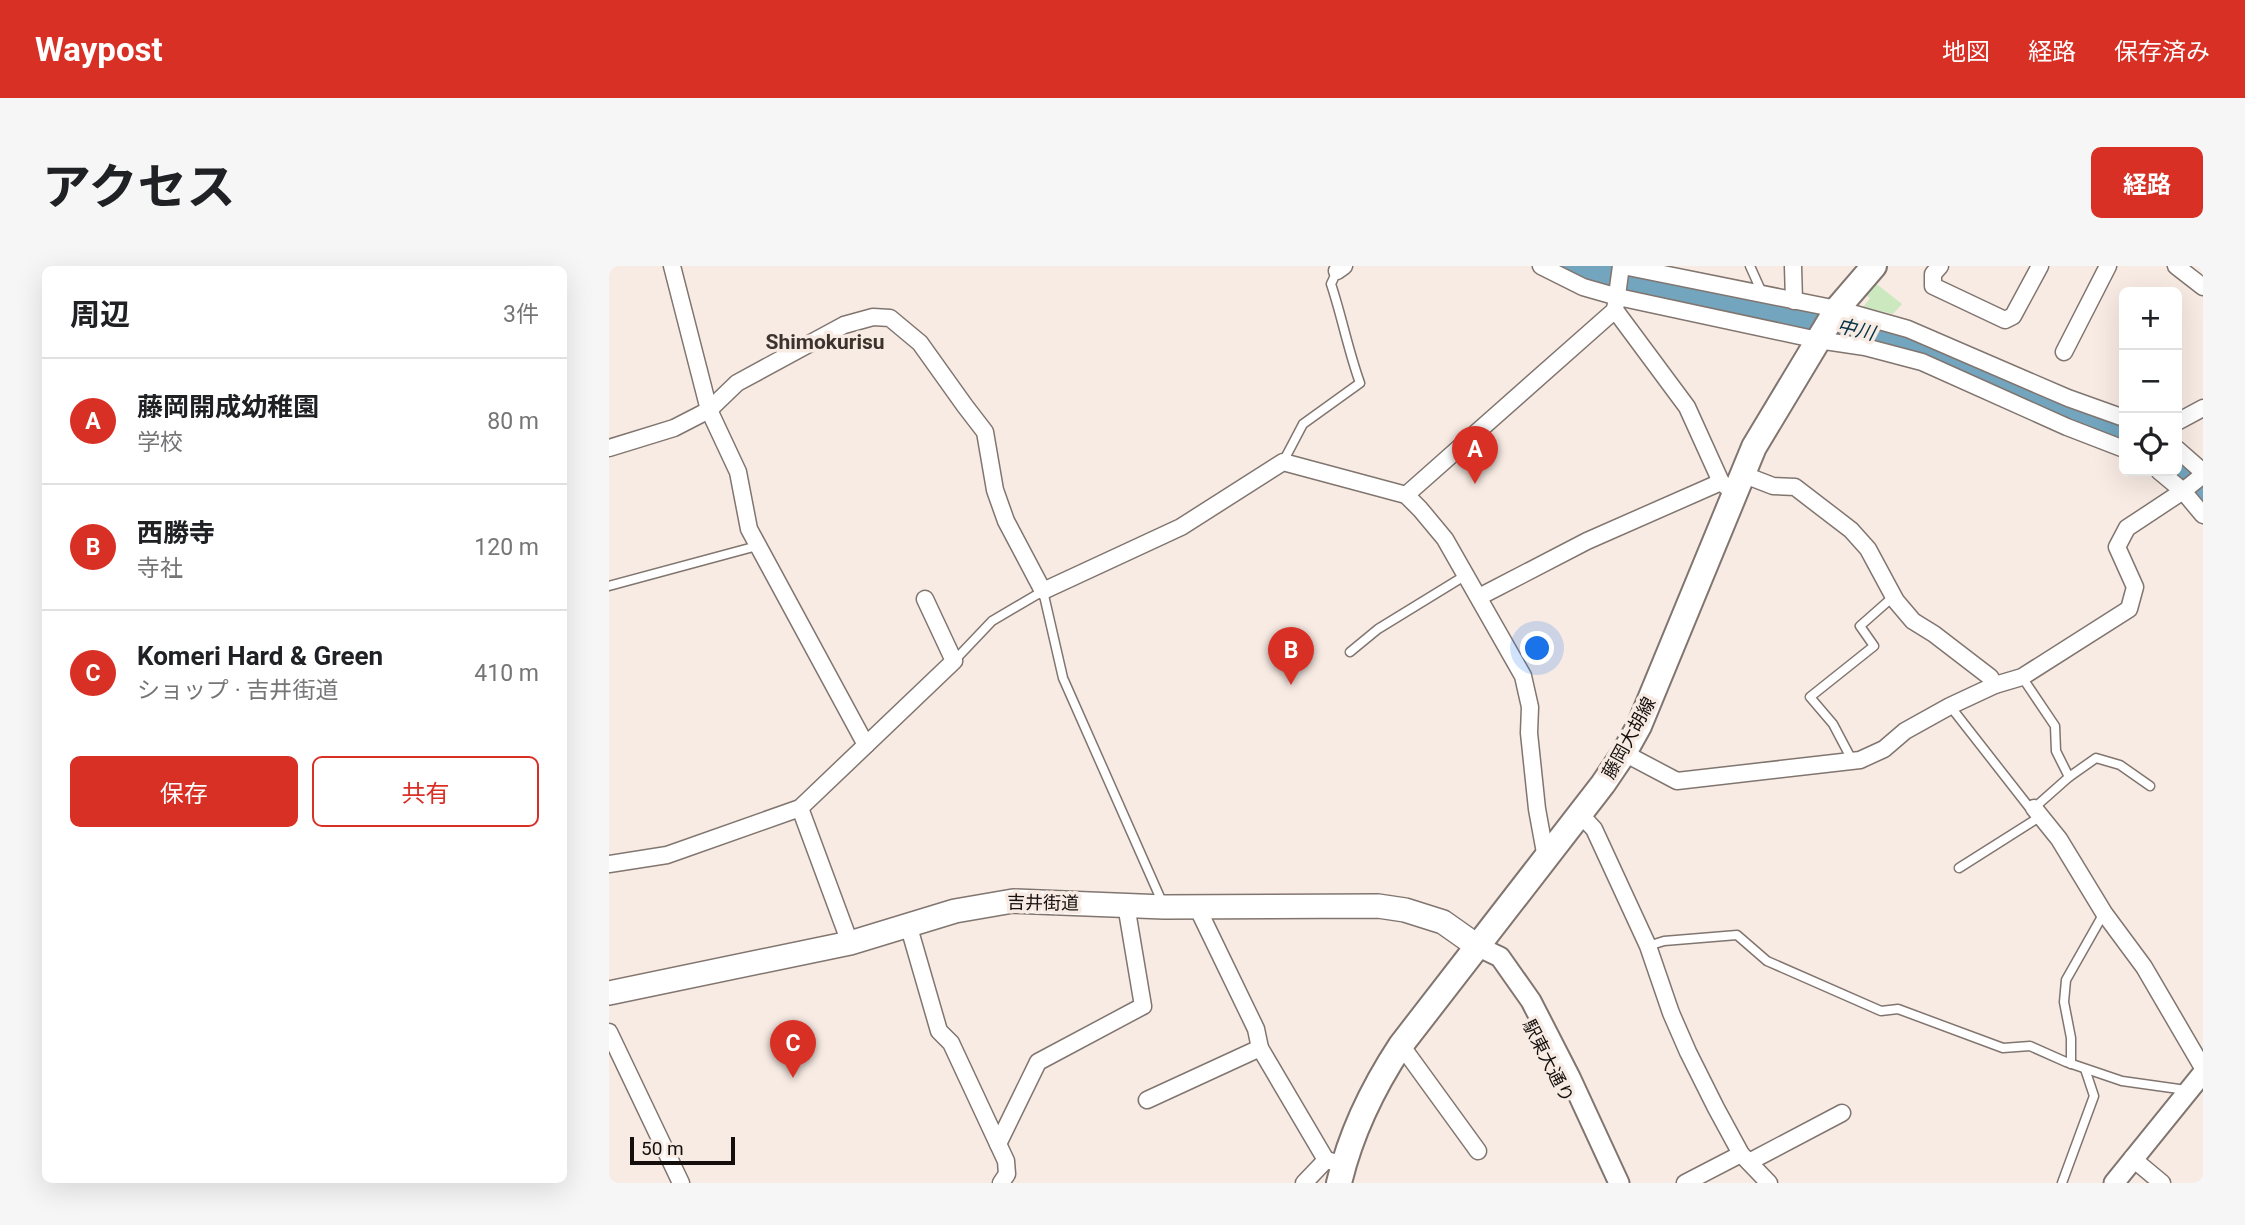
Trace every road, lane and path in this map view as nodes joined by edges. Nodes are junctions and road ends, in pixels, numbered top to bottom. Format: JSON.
{"nodes":[{"id":1,"x":672,"y":266,"type":"edge"},
{"id":2,"x":1541,"y":266,"type":"edge"},
{"id":3,"x":1622,"y":266,"type":"edge"},
{"id":4,"x":1750,"y":266,"type":"edge"},
{"id":5,"x":1793,"y":266,"type":"edge"},
{"id":6,"x":1874,"y":266,"type":"edge"},
{"id":7,"x":1940,"y":266,"type":"edge"},
{"id":8,"x":2040,"y":266,"type":"edge"},
{"id":9,"x":2108,"y":266,"type":"edge"},
{"id":10,"x":2176,"y":266,"type":"edge"},
{"id":11,"x":1341,"y":269,"type":"edge"},
{"id":12,"x":2203,"y":287,"type":"edge"},
{"id":13,"x":1763,"y":295,"type":"junction"},
{"id":14,"x":1794,"y":301,"type":"junction"},
{"id":15,"x":1617,"y":303,"type":"junction"},
{"id":16,"x":1827,"y":326,"type":"junction"},
{"id":17,"x":2064,"y":352,"type":"dead end"},
{"id":18,"x":2203,"y":408,"type":"edge"},
{"id":19,"x":709,"y":410,"type":"junction"},
{"id":20,"x":2119,"y":416,"type":"edge"},
{"id":21,"x":2182,"y":419,"type":"edge"},
{"id":22,"x":2119,"y":447,"type":"edge"},
{"id":23,"x":609,"y":448,"type":"edge"},
{"id":24,"x":2182,"y":454,"type":"edge"},
{"id":25,"x":1283,"y":461,"type":"junction"},
{"id":26,"x":2203,"y":474,"type":"edge"},
{"id":27,"x":2165,"y":476,"type":"edge"},
{"id":28,"x":1732,"y":483,"type":"junction"},
{"id":29,"x":2183,"y":491,"type":"junction"},
{"id":30,"x":1406,"y":495,"type":"junction"},
{"id":31,"x":2203,"y":515,"type":"edge"},
{"id":32,"x":757,"y":546,"type":"junction"},
{"id":33,"x":1466,"y":575,"type":"junction"},
{"id":34,"x":609,"y":586,"type":"edge"},
{"id":35,"x":1043,"y":591,"type":"junction"},
{"id":36,"x":1894,"y":596,"type":"junction"},
{"id":37,"x":1479,"y":597,"type":"junction"},
{"id":38,"x":925,"y":599,"type":"dead end"},
{"id":39,"x":1350,"y":652,"type":"dead end"},
{"id":40,"x":954,"y":661,"type":"junction"},
{"id":41,"x":2022,"y":677,"type":"junction"},
{"id":42,"x":1995,"y":685,"type":"junction"},
{"id":43,"x":1950,"y":706,"type":"junction"},
{"id":44,"x":866,"y":745,"type":"junction"},
{"id":45,"x":1624,"y":753,"type":"junction"},
{"id":46,"x":1853,"y":761,"type":"junction"},
{"id":47,"x":2069,"y":777,"type":"junction"},
{"id":48,"x":2150,"y":786,"type":"dead end"},
{"id":49,"x":800,"y":808,"type":"junction"},
{"id":50,"x":2037,"y":812,"type":"junction"},
{"id":51,"x":1580,"y":814,"type":"junction"},
{"id":52,"x":1546,"y":859,"type":"junction"},
{"id":53,"x":609,"y":864,"type":"edge"},
{"id":54,"x":1959,"y":868,"type":"dead end"},
{"id":55,"x":1126,"y":905,"type":"junction"},
{"id":56,"x":1164,"y":907,"type":"junction"},
{"id":57,"x":1197,"y":907,"type":"junction"},
{"id":58,"x":2103,"y":913,"type":"junction"},
{"id":59,"x":908,"y":924,"type":"junction"},
{"id":60,"x":850,"y":943,"type":"junction"},
{"id":61,"x":1478,"y":946,"type":"junction"},
{"id":62,"x":1648,"y":946,"type":"junction"},
{"id":63,"x":609,"y":993,"type":"edge"},
{"id":64,"x":609,"y":1032,"type":"edge"},
{"id":65,"x":1401,"y":1045,"type":"junction"},
{"id":66,"x":1260,"y":1048,"type":"junction"},
{"id":67,"x":2070,"y":1063,"type":"junction"},
{"id":68,"x":2085,"y":1069,"type":"junction"},
{"id":69,"x":2203,"y":1070,"type":"edge"},
{"id":70,"x":2189,"y":1091,"type":"junction"},
{"id":71,"x":1147,"y":1100,"type":"dead end"},
{"id":72,"x":1842,"y":1113,"type":"dead end"},
{"id":73,"x":998,"y":1144,"type":"junction"},
{"id":74,"x":1478,"y":1152,"type":"dead end"},
{"id":75,"x":2132,"y":1158,"type":"junction"},
{"id":76,"x":1748,"y":1167,"type":"edge"},
{"id":77,"x":1336,"y":1169,"type":"edge"},
{"id":78,"x":681,"y":1183,"type":"edge"},
{"id":79,"x":1001,"y":1183,"type":"edge"},
{"id":80,"x":1304,"y":1183,"type":"edge"},
{"id":81,"x":1607,"y":1183,"type":"edge"},
{"id":82,"x":1619,"y":1183,"type":"edge"},
{"id":83,"x":1685,"y":1183,"type":"edge"},
{"id":84,"x":1769,"y":1183,"type":"edge"},
{"id":85,"x":2062,"y":1183,"type":"edge"},
{"id":86,"x":2114,"y":1183,"type":"edge"},
{"id":87,"x":2162,"y":1183,"type":"edge"}],
"edges":[{"from":1,"to":19,"type":"street"},
{"from":2,"to":15,"type":"street"},
{"from":3,"to":13,"type":"street"},
{"from":3,"to":15,"type":"street"},
{"from":4,"to":13,"type":"lane"},
{"from":5,"to":14,"type":"street"},
{"from":6,"to":16,"type":"main road","name":"藤岡大胡線"},
{"from":7,"to":8,"type":"street"},
{"from":9,"to":17,"type":"street"},
{"from":10,"to":12,"type":"street"},
{"from":11,"to":25,"type":"lane"},
{"from":13,"to":14,"type":"street"},
{"from":14,"to":16,"type":"street"},
{"from":15,"to":16,"type":"street"},
{"from":15,"to":28,"type":"street"},
{"from":15,"to":30,"type":"street"},
{"from":16,"to":20,"type":"street"},
{"from":16,"to":22,"type":"street"},
{"from":16,"to":28,"type":"main road","name":"藤岡大胡線"},
{"from":18,"to":21,"type":"street"},
{"from":19,"to":23,"type":"street"},
{"from":19,"to":32,"type":"street"},
{"from":19,"to":35,"type":"street"},
{"from":24,"to":26,"type":"street"},
{"from":25,"to":30,"type":"street"},
{"from":25,"to":35,"type":"street"},
{"from":26,"to":29,"type":"street"},
{"from":27,"to":29,"type":"street"},
{"from":28,"to":36,"type":"street"},
{"from":28,"to":37,"type":"street"},
{"from":28,"to":45,"type":"main road","name":"藤岡大胡線"},
{"from":29,"to":31,"type":"street"},
{"from":29,"to":41,"type":"street"},
{"from":30,"to":33,"type":"street"},
{"from":32,"to":34,"type":"lane"},
{"from":32,"to":44,"type":"street"},
{"from":33,"to":37,"type":"street"},
{"from":33,"to":39,"type":"lane"},
{"from":35,"to":40,"type":"lane"},
{"from":35,"to":56,"type":"lane"},
{"from":36,"to":42,"type":"street"},
{"from":36,"to":46,"type":"lane"},
{"from":37,"to":52,"type":"street"},
{"from":38,"to":40,"type":"street"},
{"from":40,"to":44,"type":"street"},
{"from":41,"to":42,"type":"street"},
{"from":41,"to":47,"type":"lane"},
{"from":42,"to":43,"type":"street"},
{"from":43,"to":46,"type":"street"},
{"from":43,"to":50,"type":"lane"},
{"from":44,"to":49,"type":"street"},
{"from":45,"to":46,"type":"street"},
{"from":45,"to":51,"type":"main road","name":"藤岡大胡線"},
{"from":47,"to":48,"type":"lane"},
{"from":47,"to":50,"type":"lane"},
{"from":49,"to":53,"type":"street"},
{"from":49,"to":60,"type":"street"},
{"from":50,"to":54,"type":"lane"},
{"from":50,"to":58,"type":"street"},
{"from":51,"to":52,"type":"main road","name":"藤岡大胡線"},
{"from":51,"to":62,"type":"street"},
{"from":52,"to":61,"type":"main road","name":"藤岡大胡線"},
{"from":55,"to":56,"type":"main road","name":"吉井街道"},
{"from":55,"to":59,"type":"main road","name":"吉井街道"},
{"from":55,"to":73,"type":"street"},
{"from":56,"to":57,"type":"main road","name":"吉井街道"},
{"from":57,"to":61,"type":"main road","name":"吉井街道"},
{"from":57,"to":66,"type":"street"},
{"from":58,"to":67,"type":"lane"},
{"from":58,"to":69,"type":"street"},
{"from":59,"to":60,"type":"main road","name":"吉井街道"},
{"from":59,"to":73,"type":"street"},
{"from":60,"to":63,"type":"main road","name":"吉井街道"},
{"from":61,"to":65,"type":"main road","name":"藤岡大胡線"},
{"from":61,"to":81,"type":"street","name":"駅東大通り"},
{"from":61,"to":82,"type":"street"},
{"from":62,"to":67,"type":"lane"},
{"from":62,"to":76,"type":"street"},
{"from":64,"to":78,"type":"street"},
{"from":65,"to":74,"type":"street"},
{"from":65,"to":77,"type":"main road","name":"藤岡大胡線"},
{"from":66,"to":71,"type":"street"},
{"from":66,"to":77,"type":"street"},
{"from":67,"to":68,"type":"lane"},
{"from":68,"to":70,"type":"lane"},
{"from":68,"to":85,"type":"lane"},
{"from":69,"to":70,"type":"street"},
{"from":70,"to":75,"type":"street"},
{"from":72,"to":76,"type":"street"},
{"from":73,"to":79,"type":"street"},
{"from":75,"to":86,"type":"street"},
{"from":75,"to":87,"type":"street"},
{"from":76,"to":83,"type":"street"},
{"from":76,"to":84,"type":"street"},
{"from":77,"to":80,"type":"street"}]}
